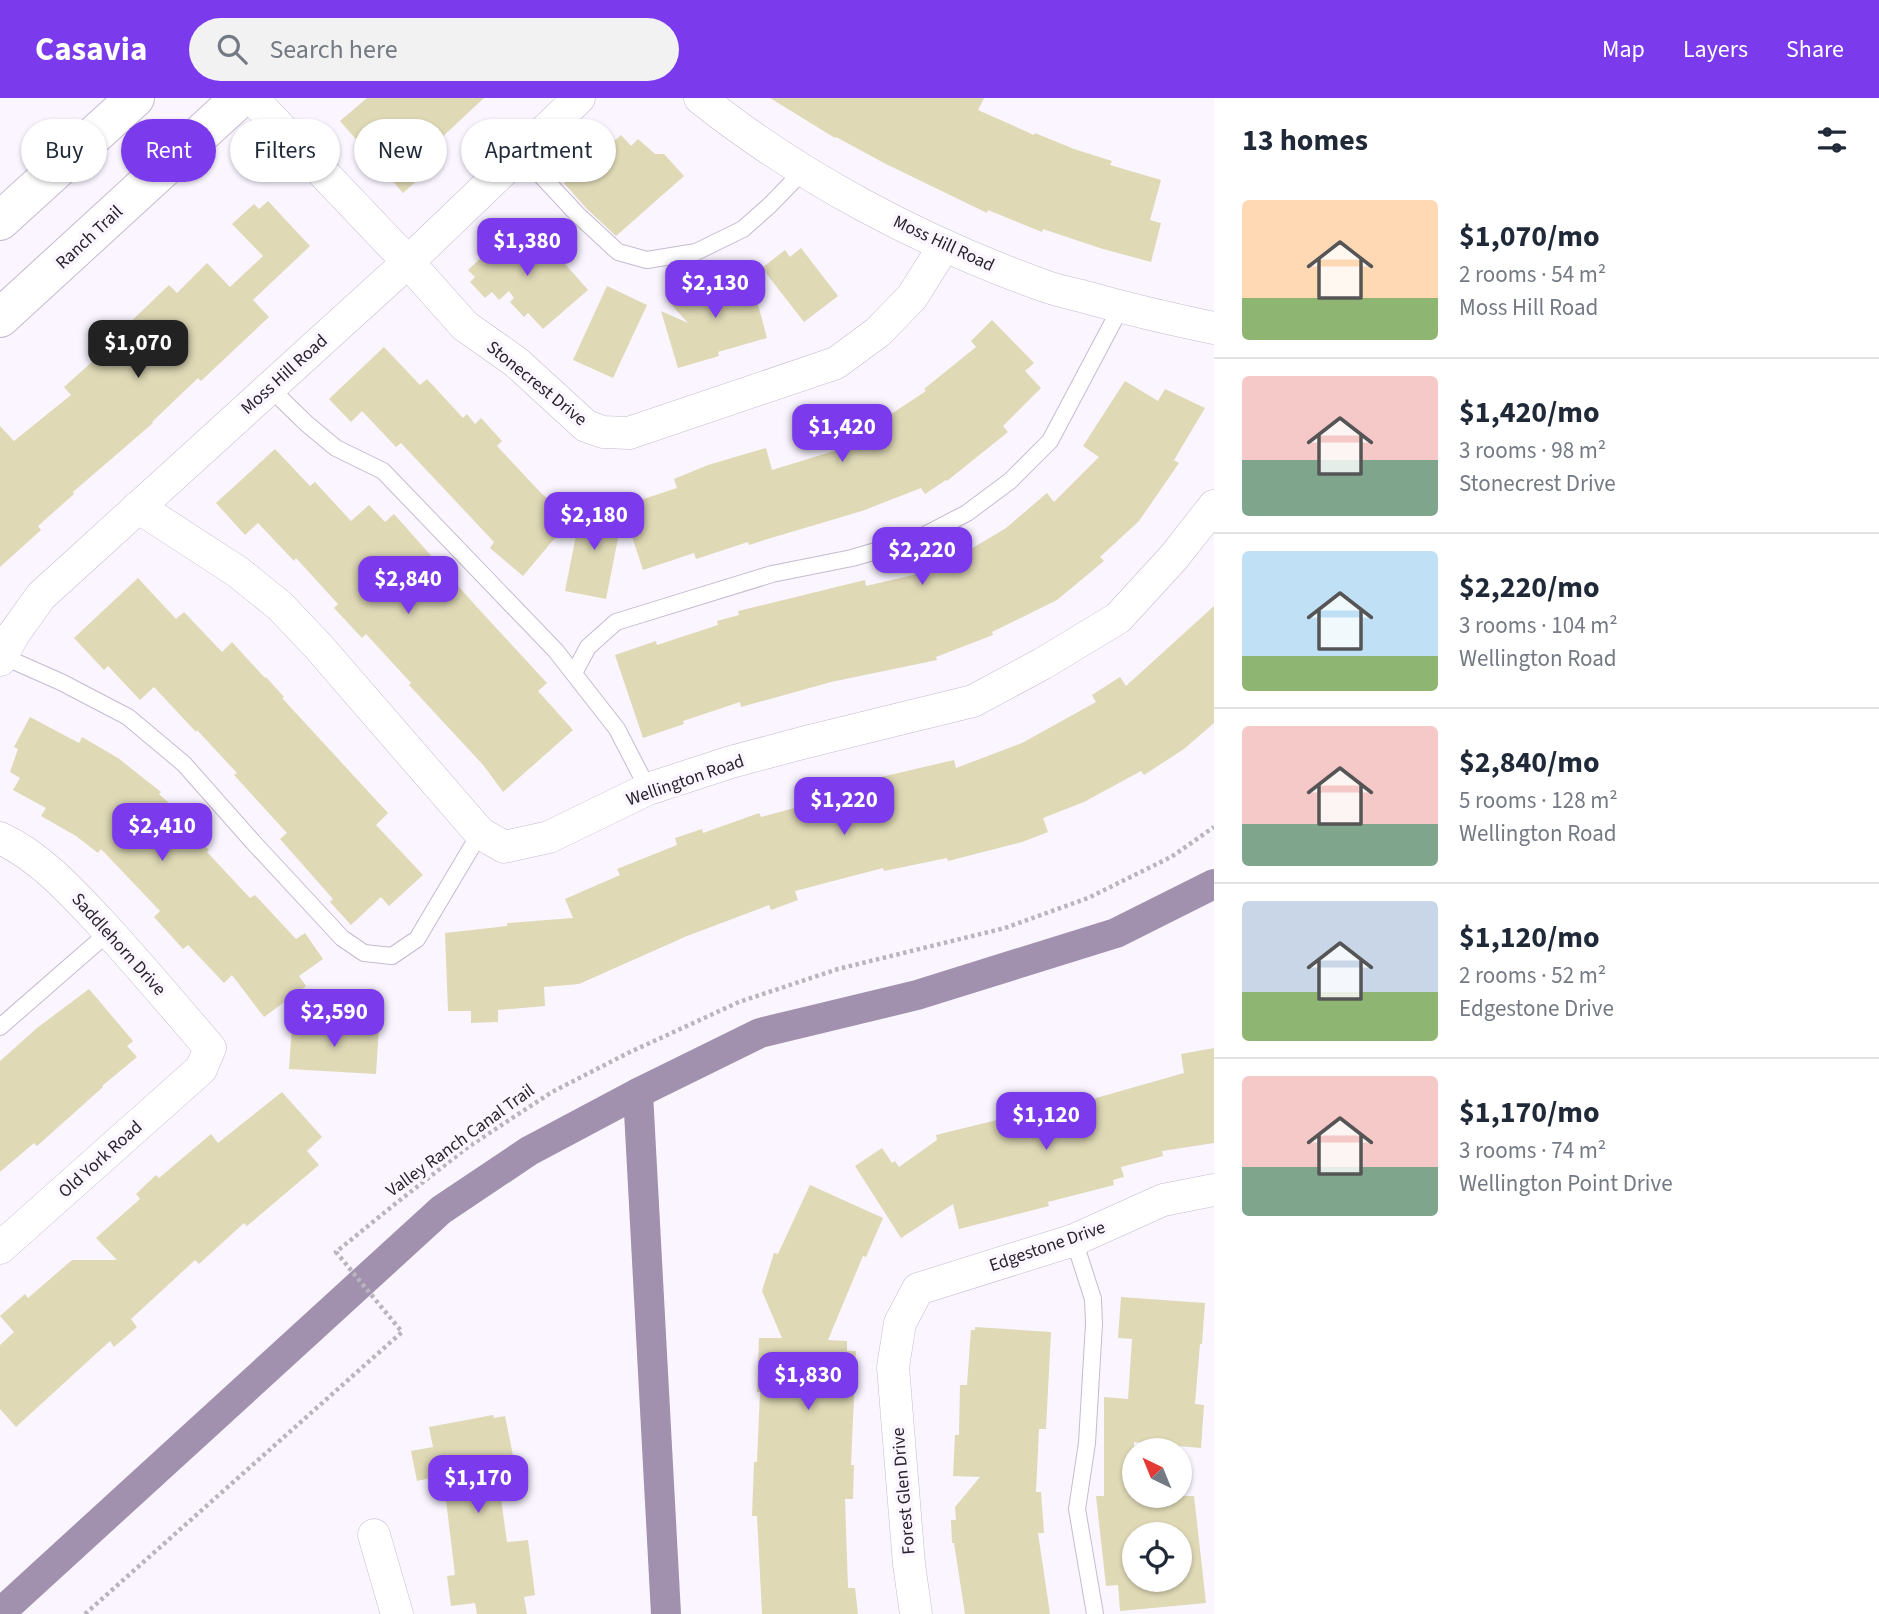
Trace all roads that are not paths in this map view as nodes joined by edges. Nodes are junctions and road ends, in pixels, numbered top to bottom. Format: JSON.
{"nodes":[{"id":1,"x":135,"y":98,"type":"edge"},
{"id":2,"x":240,"y":98,"type":"edge"},
{"id":3,"x":253,"y":98,"type":"edge"},
{"id":4,"x":579,"y":98,"type":"edge"},
{"id":5,"x":700,"y":98,"type":"edge"},
{"id":6,"x":557,"y":119,"type":"edge"},
{"id":7,"x":804,"y":170,"type":"junction"},
{"id":8,"x":492,"y":182,"type":"edge"},
{"id":9,"x":547,"y":182,"type":"edge"},
{"id":10,"x":0,"y":221,"type":"edge"},
{"id":11,"x":944,"y":246,"type":"junction"},
{"id":12,"x":408,"y":262,"type":"junction"},
{"id":13,"x":1121,"y":307,"type":"junction"},
{"id":14,"x":0,"y":318,"type":"edge"},
{"id":15,"x":1214,"y":328,"type":"edge"},
{"id":16,"x":269,"y":387,"type":"junction"},
{"id":17,"x":138,"y":506,"type":"junction"},
{"id":18,"x":1214,"y":506,"type":"edge"},
{"id":19,"x":1,"y":658,"type":"edge"},
{"id":20,"x":573,"y":673,"type":"junction"},
{"id":21,"x":648,"y":789,"type":"junction"},
{"id":22,"x":480,"y":833,"type":"junction"},
{"id":23,"x":0,"y":838,"type":"edge"},
{"id":24,"x":109,"y":932,"type":"junction"},
{"id":25,"x":0,"y":1027,"type":"edge"},
{"id":26,"x":201,"y":1069,"type":"joint"},
{"id":27,"x":1214,"y":1190,"type":"edge"},
{"id":28,"x":1074,"y":1240,"type":"junction"},
{"id":29,"x":0,"y":1248,"type":"edge"},
{"id":30,"x":918,"y":1289,"type":"joint"},
{"id":31,"x":374,"y":1535,"type":"dead end"},
{"id":32,"x":397,"y":1614,"type":"edge"},
{"id":33,"x":916,"y":1614,"type":"edge"},
{"id":34,"x":1095,"y":1614,"type":"edge"}],
"edges":[{"from":1,"to":10,"type":"main road"},
{"from":2,"to":14,"type":"main road","name":"Ranch Trail"},
{"from":3,"to":12,"type":"street","name":"Stonecrest Drive"},
{"from":4,"to":6,"type":"street","name":"Moss Hill Road"},
{"from":5,"to":7,"type":"street","name":"Moss Hill Road"},
{"from":7,"to":9,"type":"lane"},
{"from":7,"to":11,"type":"street","name":"Moss Hill Road"},
{"from":8,"to":12,"type":"street","name":"Moss Hill Road"},
{"from":11,"to":12,"type":"street","name":"Stonecrest Drive"},
{"from":11,"to":13,"type":"street","name":"Moss Hill Road"},
{"from":12,"to":16,"type":"street","name":"Moss Hill Road"},
{"from":13,"to":15,"type":"street","name":"Moss Hill Road"},
{"from":13,"to":20,"type":"lane"},
{"from":16,"to":17,"type":"street","name":"Moss Hill Road"},
{"from":16,"to":20,"type":"lane"},
{"from":17,"to":19,"type":"street","name":"Moss Hill Road"},
{"from":17,"to":22,"type":"street","name":"Wellington Road"},
{"from":18,"to":21,"type":"street","name":"Wellington Road"},
{"from":19,"to":22,"type":"lane"},
{"from":20,"to":21,"type":"lane"},
{"from":21,"to":22,"type":"street","name":"Wellington Road"},
{"from":23,"to":24,"type":"street","name":"Saddlehorn Drive"},
{"from":24,"to":25,"type":"lane"},
{"from":24,"to":26,"type":"street","name":"Saddlehorn Drive"},
{"from":26,"to":29,"type":"street","name":"Old York Road"},
{"from":27,"to":28,"type":"street","name":"Edgestone Drive"},
{"from":28,"to":30,"type":"street","name":"Edgestone Drive"},
{"from":28,"to":34,"type":"lane"},
{"from":30,"to":33,"type":"street","name":"Forest Glen Drive"},
{"from":31,"to":32,"type":"street"}]}
